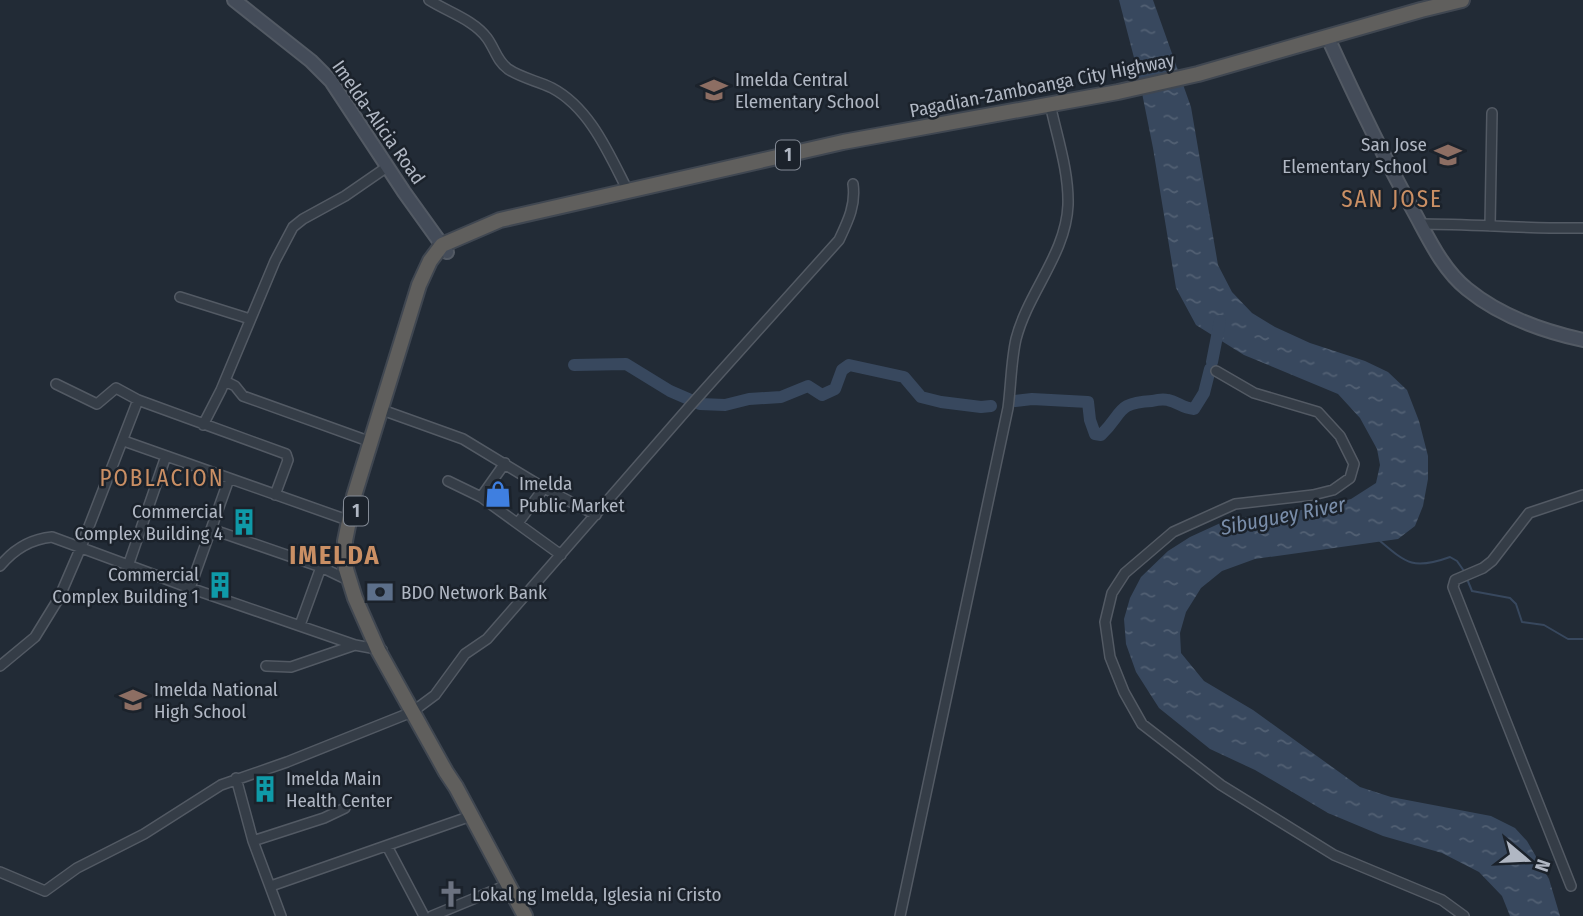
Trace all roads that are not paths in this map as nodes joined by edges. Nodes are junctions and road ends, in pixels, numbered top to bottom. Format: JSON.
{"nodes":[{"id":1,"x":234,"y":0,"type":"edge"},
{"id":2,"x":429,"y":0,"type":"edge"},
{"id":3,"x":1462,"y":0,"type":"edge"},
{"id":4,"x":1328,"y":38,"type":"junction"},
{"id":5,"x":1050,"y":104,"type":"junction"},
{"id":6,"x":1492,"y":113,"type":"dead end"},
{"id":7,"x":387,"y":167,"type":"junction"},
{"id":8,"x":853,"y":184,"type":"dead end"},
{"id":9,"x":628,"y":191,"type":"junction"},
{"id":10,"x":1421,"y":224,"type":"junction"},
{"id":11,"x":1490,"y":226,"type":"junction"},
{"id":12,"x":1583,"y":228,"type":"edge"},
{"id":13,"x":444,"y":249,"type":"junction"},
{"id":14,"x":180,"y":297,"type":"dead end"},
{"id":15,"x":250,"y":319,"type":"junction"},
{"id":16,"x":1583,"y":340,"type":"edge"},
{"id":17,"x":1216,"y":371,"type":"dead end"},
{"id":18,"x":56,"y":384,"type":"dead end"},
{"id":19,"x":224,"y":384,"type":"junction"},
{"id":20,"x":138,"y":400,"type":"junction"},
{"id":21,"x":384,"y":411,"type":"junction"},
{"id":22,"x":203,"y":425,"type":"junction"},
{"id":23,"x":124,"y":441,"type":"junction"},
{"id":24,"x":370,"y":442,"type":"junction"},
{"id":25,"x":166,"y":456,"type":"junction"},
{"id":26,"x":505,"y":463,"type":"junction"},
{"id":27,"x":229,"y":479,"type":"junction"},
{"id":28,"x":448,"y":481,"type":"dead end"},
{"id":29,"x":544,"y":488,"type":"junction"},
{"id":30,"x":275,"y":495,"type":"junction"},
{"id":31,"x":1583,"y":495,"type":"edge"},
{"id":32,"x":481,"y":497,"type":"junction"},
{"id":33,"x":596,"y":515,"type":"junction"},
{"id":34,"x":351,"y":522,"type":"junction"},
{"id":35,"x":518,"y":523,"type":"junction"},
{"id":36,"x":211,"y":529,"type":"junction"},
{"id":37,"x":81,"y":547,"type":"junction"},
{"id":38,"x":561,"y":555,"type":"junction"},
{"id":39,"x":0,"y":566,"type":"edge"},
{"id":40,"x":128,"y":566,"type":"junction"},
{"id":41,"x":321,"y":567,"type":"junction"},
{"id":42,"x":348,"y":580,"type":"junction"},
{"id":43,"x":190,"y":588,"type":"junction"},
{"id":44,"x":300,"y":625,"type":"junction"},
{"id":45,"x":355,"y":645,"type":"junction"},
{"id":46,"x":382,"y":650,"type":"junction"},
{"id":47,"x":0,"y":666,"type":"edge"},
{"id":48,"x":266,"y":666,"type":"dead end"},
{"id":49,"x":414,"y":710,"type":"junction"},
{"id":50,"x":236,"y":778,"type":"junction"},
{"id":51,"x":345,"y":808,"type":"dead end"},
{"id":52,"x":471,"y":816,"type":"junction"},
{"id":53,"x":253,"y":841,"type":"junction"},
{"id":54,"x":387,"y":846,"type":"junction"},
{"id":55,"x":0,"y":872,"type":"edge"},
{"id":56,"x":507,"y":885,"type":"junction"},
{"id":57,"x":1571,"y":886,"type":"dead end"},
{"id":58,"x":271,"y":887,"type":"junction"},
{"id":59,"x":281,"y":916,"type":"edge"},
{"id":60,"x":424,"y":916,"type":"edge"},
{"id":61,"x":432,"y":916,"type":"edge"},
{"id":62,"x":525,"y":916,"type":"edge"},
{"id":63,"x":900,"y":916,"type":"edge"},
{"id":64,"x":1464,"y":916,"type":"edge"}],
"edges":[{"from":1,"to":7,"type":"main road","name":"Imelda-Alicia Road"},
{"from":2,"to":9,"type":"street"},
{"from":3,"to":4,"type":"highway","name":"Pagadian-Zamboanga City Highway","number":"1"},
{"from":4,"to":5,"type":"highway","name":"Pagadian-Zamboanga City Highway","number":"1"},
{"from":4,"to":10,"type":"main road"},
{"from":5,"to":9,"type":"highway","name":"Pagadian-Zamboanga City Highway","number":"1"},
{"from":5,"to":63,"type":"street"},
{"from":6,"to":11,"type":"street"},
{"from":7,"to":13,"type":"main road","name":"Imelda-Alicia Road"},
{"from":7,"to":15,"type":"street"},
{"from":8,"to":33,"type":"street"},
{"from":9,"to":13,"type":"highway","name":"Pagadian-Zamboanga City Highway","number":"1"},
{"from":10,"to":11,"type":"street"},
{"from":10,"to":16,"type":"main road"},
{"from":11,"to":12,"type":"street"},
{"from":13,"to":21,"type":"highway","number":"1"},
{"from":13,"to":24,"type":"highway","number":"1"},
{"from":14,"to":15,"type":"street"},
{"from":15,"to":19,"type":"street"},
{"from":17,"to":64,"type":"street"},
{"from":18,"to":20,"type":"street"},
{"from":19,"to":22,"type":"street"},
{"from":19,"to":24,"type":"street"},
{"from":20,"to":22,"type":"street"},
{"from":20,"to":23,"type":"street"},
{"from":21,"to":26,"type":"street"},
{"from":21,"to":34,"type":"highway","number":"1"},
{"from":22,"to":30,"type":"street"},
{"from":23,"to":25,"type":"street"},
{"from":23,"to":37,"type":"street"},
{"from":24,"to":34,"type":"highway","number":"1"},
{"from":25,"to":27,"type":"street"},
{"from":25,"to":40,"type":"street"},
{"from":26,"to":29,"type":"street"},
{"from":26,"to":32,"type":"street"},
{"from":27,"to":30,"type":"street"},
{"from":27,"to":36,"type":"street"},
{"from":28,"to":32,"type":"street"},
{"from":29,"to":33,"type":"street"},
{"from":29,"to":35,"type":"street"},
{"from":30,"to":34,"type":"street"},
{"from":31,"to":57,"type":"street"},
{"from":32,"to":35,"type":"street"},
{"from":33,"to":38,"type":"street"},
{"from":34,"to":42,"type":"highway","number":"1"},
{"from":34,"to":46,"type":"highway","number":"1"},
{"from":35,"to":38,"type":"street"},
{"from":36,"to":41,"type":"street"},
{"from":36,"to":43,"type":"street"},
{"from":37,"to":39,"type":"street"},
{"from":37,"to":40,"type":"street"},
{"from":37,"to":47,"type":"street"},
{"from":38,"to":49,"type":"street"},
{"from":40,"to":43,"type":"street"},
{"from":41,"to":42,"type":"street"},
{"from":41,"to":44,"type":"street"},
{"from":42,"to":46,"type":"highway","number":"1"},
{"from":43,"to":44,"type":"street"},
{"from":44,"to":45,"type":"street"},
{"from":45,"to":46,"type":"street"},
{"from":45,"to":48,"type":"street"},
{"from":46,"to":49,"type":"highway","number":"1"},
{"from":49,"to":50,"type":"street"},
{"from":49,"to":52,"type":"highway","number":"1"},
{"from":50,"to":53,"type":"street"},
{"from":50,"to":55,"type":"street"},
{"from":51,"to":53,"type":"street"},
{"from":52,"to":54,"type":"street"},
{"from":52,"to":56,"type":"highway","number":"1"},
{"from":53,"to":58,"type":"street"},
{"from":54,"to":58,"type":"street"},
{"from":54,"to":60,"type":"street"},
{"from":56,"to":61,"type":"street"},
{"from":56,"to":62,"type":"highway","number":"1"},
{"from":58,"to":59,"type":"street"}]}
